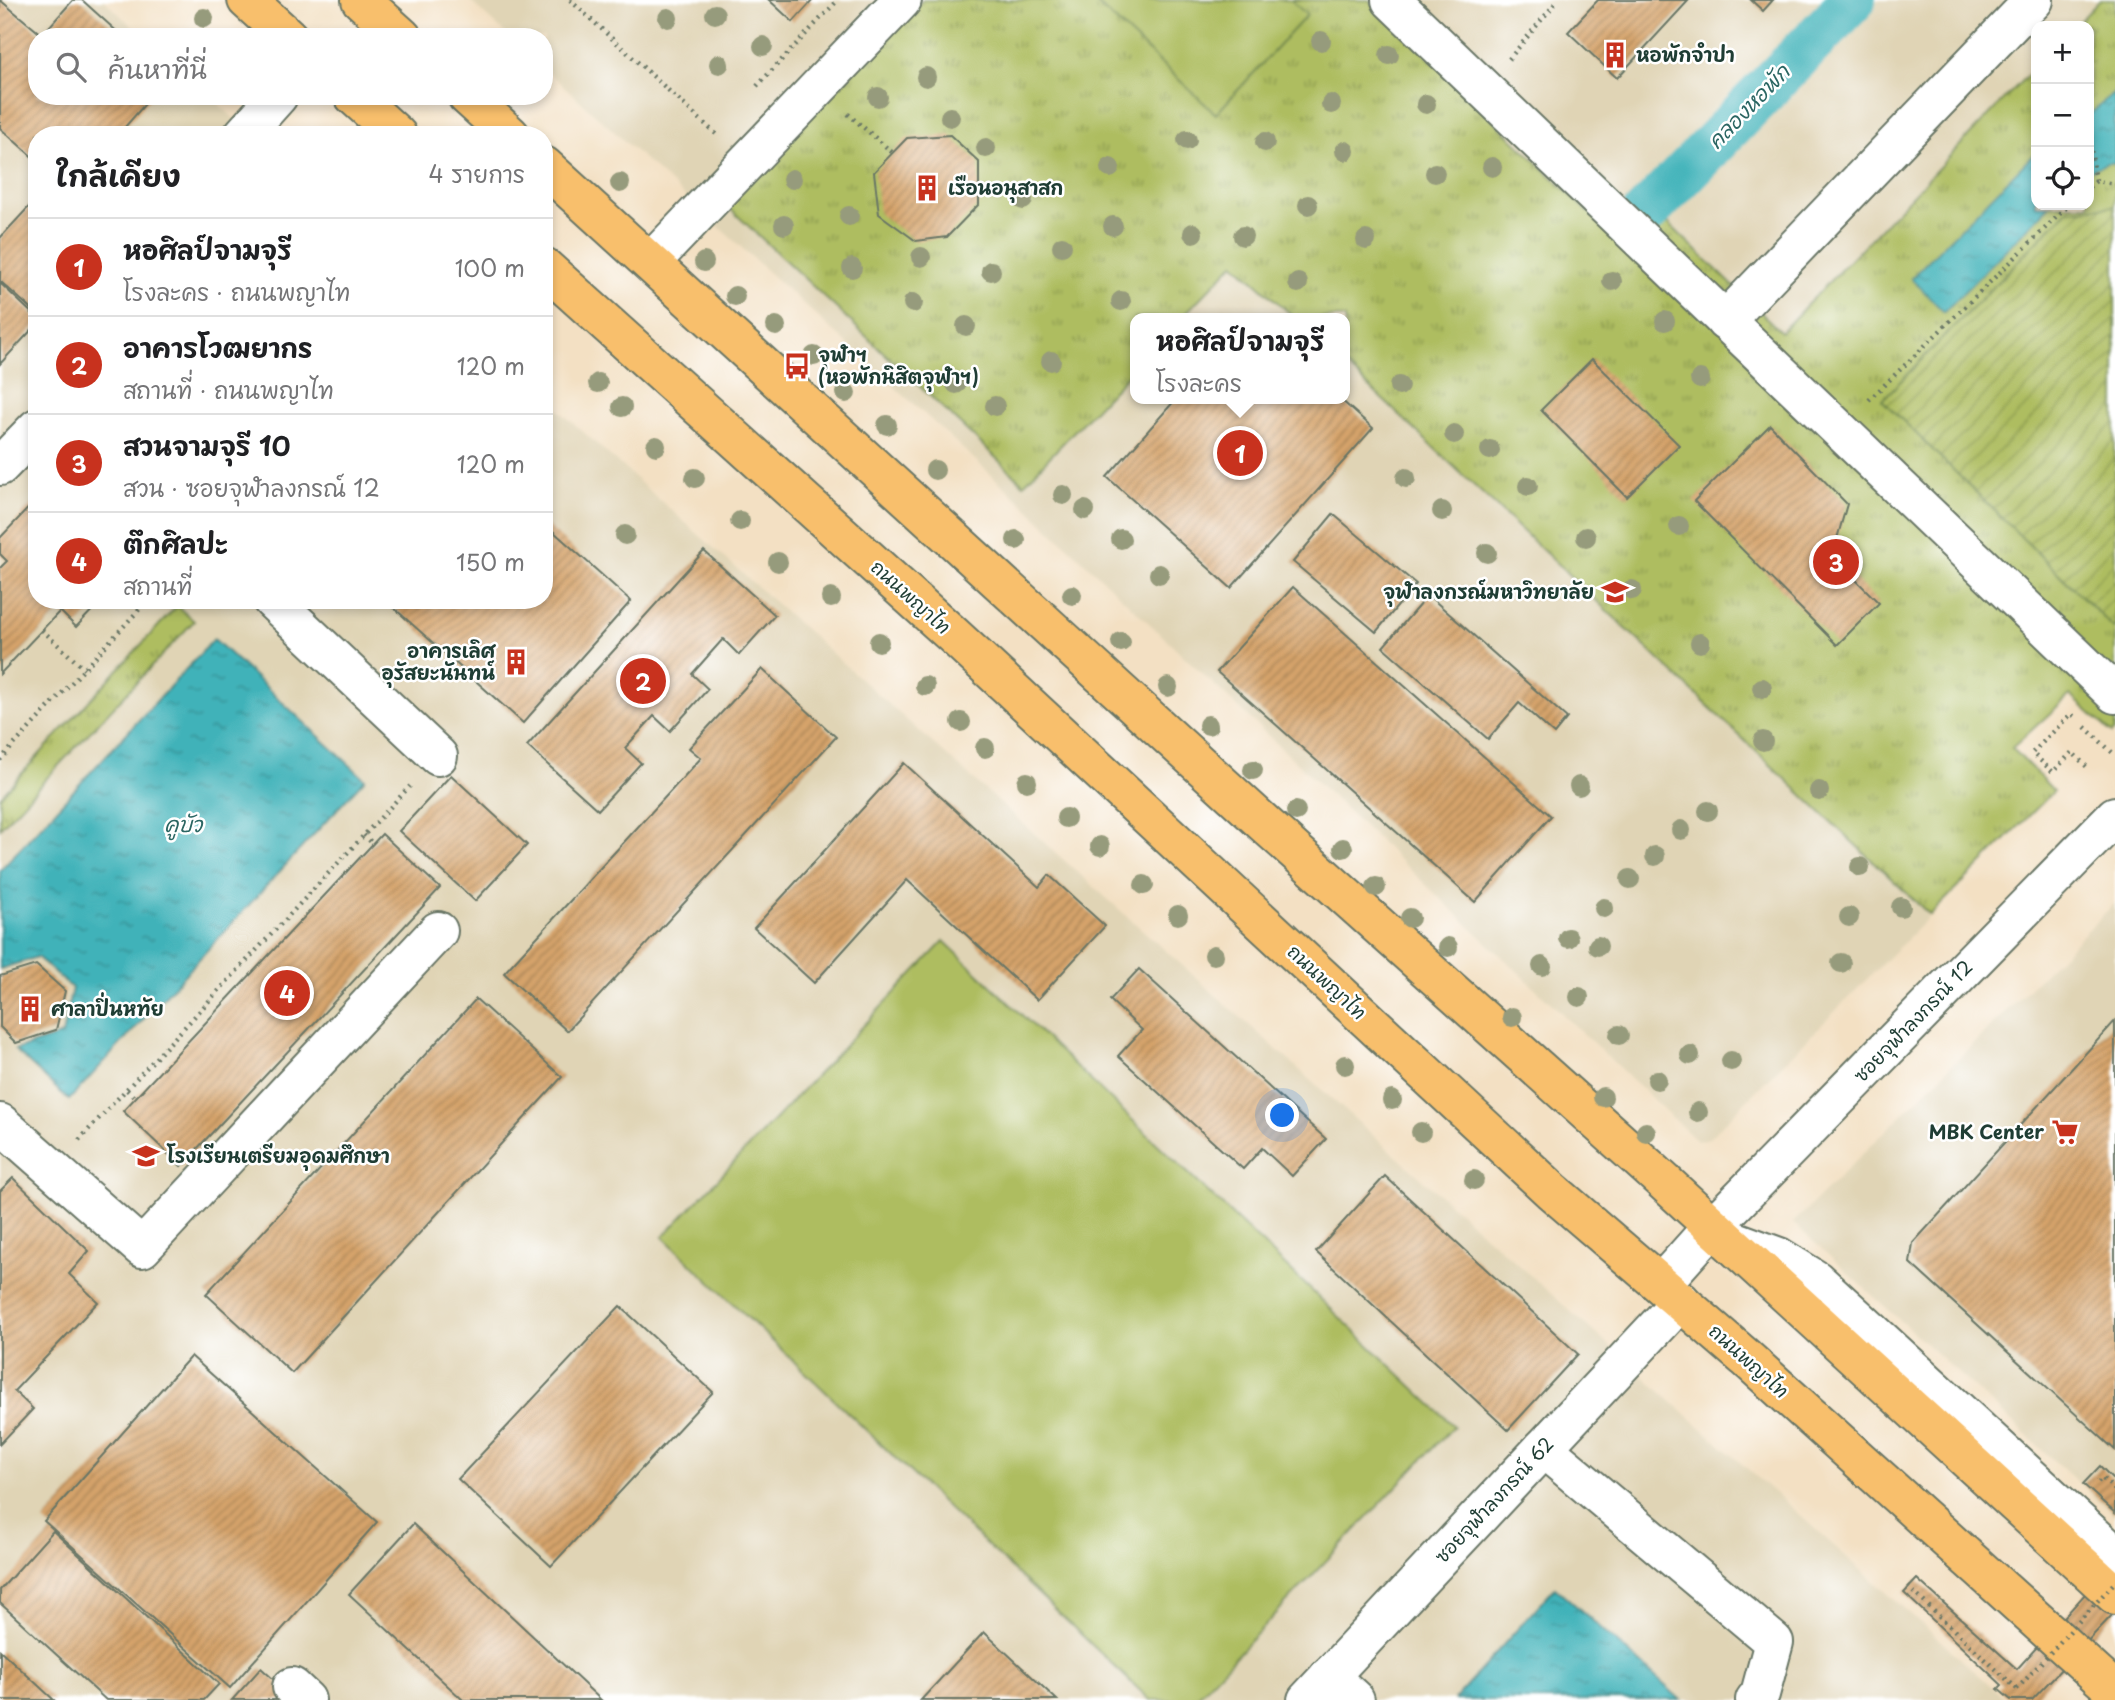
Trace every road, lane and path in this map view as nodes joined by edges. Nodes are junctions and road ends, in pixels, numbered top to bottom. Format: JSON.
{"nodes":[{"id":1,"x":247,"y":0,"type":"edge"},
{"id":2,"x":361,"y":0,"type":"edge"},
{"id":3,"x":570,"y":0,"type":"edge"},
{"id":4,"x":838,"y":0,"type":"edge"},
{"id":5,"x":902,"y":0,"type":"edge"},
{"id":6,"x":1391,"y":0,"type":"edge"},
{"id":7,"x":1558,"y":0,"type":"edge"},
{"id":8,"x":2034,"y":0,"type":"edge"},
{"id":9,"x":278,"y":28,"type":"edge"},
{"id":10,"x":392,"y":28,"type":"edge"},
{"id":11,"x":1484,"y":90,"type":"junction"},
{"id":12,"x":750,"y":94,"type":"dead end"},
{"id":13,"x":270,"y":105,"type":"edge"},
{"id":14,"x":362,"y":105,"type":"edge"},
{"id":15,"x":477,"y":105,"type":"edge"},
{"id":16,"x":723,"y":122,"type":"dead end"},
{"id":17,"x":251,"y":126,"type":"edge"},
{"id":18,"x":381,"y":126,"type":"edge"},
{"id":19,"x":500,"y":126,"type":"edge"},
{"id":20,"x":714,"y":132,"type":"junction"},
{"id":21,"x":2091,"y":147,"type":"edge"},
{"id":22,"x":749,"y":163,"type":"junction"},
{"id":23,"x":553,"y":174,"type":"edge"},
{"id":24,"x":2096,"y":181,"type":"joint"},
{"id":25,"x":2115,"y":184,"type":"edge"},
{"id":26,"x":2064,"y":210,"type":"edge"},
{"id":27,"x":651,"y":262,"type":"junction"},
{"id":28,"x":553,"y":275,"type":"edge"},
{"id":29,"x":1725,"y":321,"type":"junction"},
{"id":30,"x":1839,"y":430,"type":"junction"},
{"id":31,"x":28,"y":437,"type":"edge"},
{"id":32,"x":0,"y":466,"type":"edge"},
{"id":33,"x":140,"y":609,"type":"edge"},
{"id":34,"x":282,"y":609,"type":"edge"},
{"id":35,"x":41,"y":630,"type":"dead end"},
{"id":36,"x":84,"y":669,"type":"junction"},
{"id":37,"x":2115,"y":694,"type":"edge"},
{"id":38,"x":2115,"y":755,"type":"edge"},
{"id":39,"x":438,"y":756,"type":"joint"},
{"id":40,"x":0,"y":760,"type":"edge"},
{"id":41,"x":2087,"y":767,"type":"dead end"},
{"id":42,"x":2115,"y":816,"type":"edge"},
{"id":43,"x":364,"y":835,"type":"junction"},
{"id":44,"x":373,"y":844,"type":"dead end"},
{"id":45,"x":438,"y":931,"type":"dead end"},
{"id":46,"x":127,"y":1090,"type":"junction"},
{"id":47,"x":135,"y":1098,"type":"dead end"},
{"id":48,"x":0,"y":1123,"type":"edge"},
{"id":49,"x":52,"y":1169,"type":"junction"},
{"id":50,"x":1716,"y":1231,"type":"junction"},
{"id":51,"x":1671,"y":1292,"type":"junction"},
{"id":52,"x":1543,"y":1448,"type":"junction"},
{"id":53,"x":2115,"y":1555,"type":"edge"},
{"id":54,"x":2115,"y":1582,"type":"edge"},
{"id":55,"x":1908,"y":1587,"type":"dead end"},
{"id":56,"x":2115,"y":1595,"type":"edge"},
{"id":57,"x":2115,"y":1690,"type":"edge"},
{"id":58,"x":1330,"y":1692,"type":"edge"},
{"id":59,"x":1755,"y":1700,"type":"edge"}],
"edges":[{"from":1,"to":9,"type":"main road"},
{"from":2,"to":10,"type":"main road"},
{"from":3,"to":20,"type":"path"},
{"from":4,"to":12,"type":"path"},
{"from":5,"to":22,"type":"street"},
{"from":6,"to":11,"type":"street"},
{"from":7,"to":11,"type":"path"},
{"from":8,"to":29,"type":"street"},
{"from":11,"to":29,"type":"street"},
{"from":13,"to":17,"type":"street"},
{"from":14,"to":18,"type":"main road"},
{"from":15,"to":19,"type":"main road"},
{"from":16,"to":20,"type":"path"},
{"from":20,"to":22,"type":"path"},
{"from":21,"to":24,"type":"path"},
{"from":22,"to":27,"type":"street"},
{"from":23,"to":27,"type":"main road"},
{"from":24,"to":25,"type":"path"},
{"from":26,"to":30,"type":"path"},
{"from":27,"to":50,"type":"main road"},
{"from":28,"to":51,"type":"main road","name":"ถนนพญาไท"},
{"from":29,"to":30,"type":"street"},
{"from":30,"to":37,"type":"street"},
{"from":31,"to":32,"type":"street"},
{"from":33,"to":36,"type":"path"},
{"from":34,"to":39,"type":"street"},
{"from":35,"to":36,"type":"path"},
{"from":36,"to":40,"type":"path"},
{"from":38,"to":41,"type":"path"},
{"from":39,"to":43,"type":"path"},
{"from":42,"to":50,"type":"street","name":"ซอยจุฬาลงกรณ์ 12"},
{"from":43,"to":44,"type":"path"},
{"from":43,"to":46,"type":"path"},
{"from":45,"to":49,"type":"street"},
{"from":46,"to":47,"type":"path"},
{"from":46,"to":49,"type":"path"},
{"from":48,"to":49,"type":"street"},
{"from":50,"to":51,"type":"street","name":"ซอยจุฬาลงกรณ์ 12"},
{"from":50,"to":53,"type":"street"},
{"from":50,"to":56,"type":"main road"},
{"from":51,"to":52,"type":"street","name":"ซอยจุฬาลงกรณ์ 62"},
{"from":51,"to":57,"type":"main road","name":"ถนนพญาไท"},
{"from":52,"to":58,"type":"street","name":"ซอยจุฬาลงกรณ์ 62"},
{"from":52,"to":59,"type":"street"},
{"from":54,"to":55,"type":"path","bridge":true}]}
